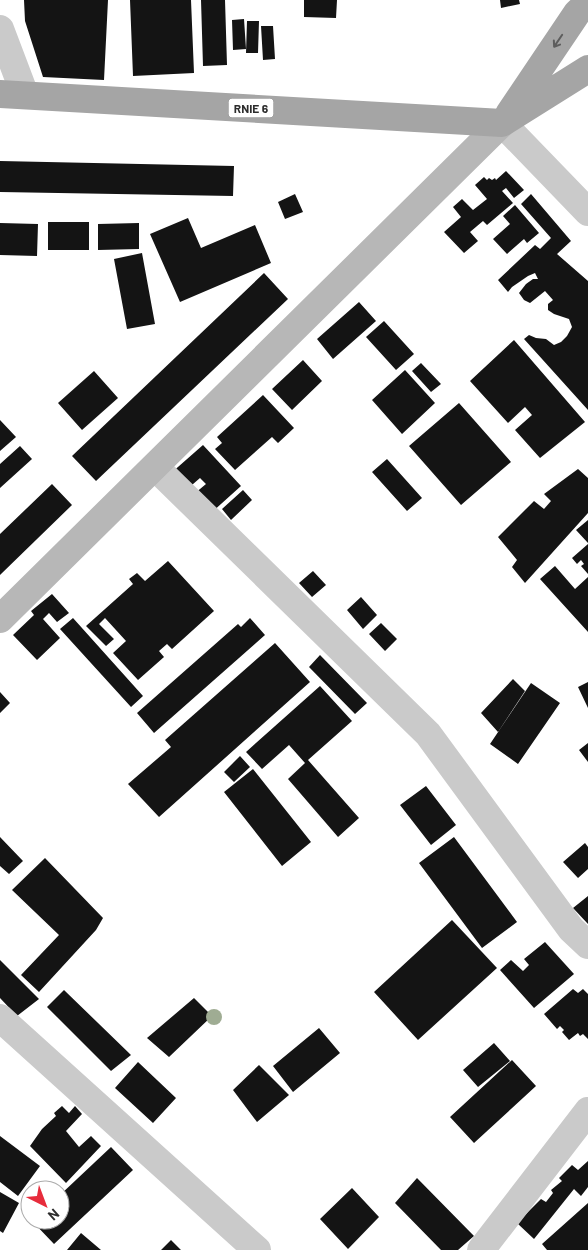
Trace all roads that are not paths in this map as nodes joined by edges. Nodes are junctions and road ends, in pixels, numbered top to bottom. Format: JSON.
{"nodes":[{"id":1,"x":588,"y":3,"type":"edge"},
{"id":2,"x":0,"y":29,"type":"edge"},
{"id":3,"x":588,"y":69,"type":"edge"},
{"id":4,"x":12,"y":94,"type":"edge"},
{"id":5,"x":502,"y":123,"type":"junction"},
{"id":6,"x":588,"y":212,"type":"edge"},
{"id":7,"x":155,"y":468,"type":"junction"},
{"id":8,"x":0,"y":619,"type":"edge"},
{"id":9,"x":588,"y":945,"type":"edge"},
{"id":10,"x":0,"y":1018,"type":"edge"},
{"id":11,"x":588,"y":1111,"type":"edge"},
{"id":12,"x":257,"y":1250,"type":"edge"},
{"id":13,"x":481,"y":1250,"type":"edge"}],
"edges":[{"from":1,"to":5,"type":"main road","one_way":true},
{"from":2,"to":4,"type":"street"},
{"from":3,"to":5,"type":"main road"},
{"from":4,"to":5,"type":"main road","number":"RNIE 6"},
{"from":5,"to":6,"type":"street"},
{"from":5,"to":7,"type":"main road"},
{"from":7,"to":8,"type":"main road"},
{"from":7,"to":9,"type":"street"},
{"from":10,"to":12,"type":"street"},
{"from":11,"to":13,"type":"street"}]}
